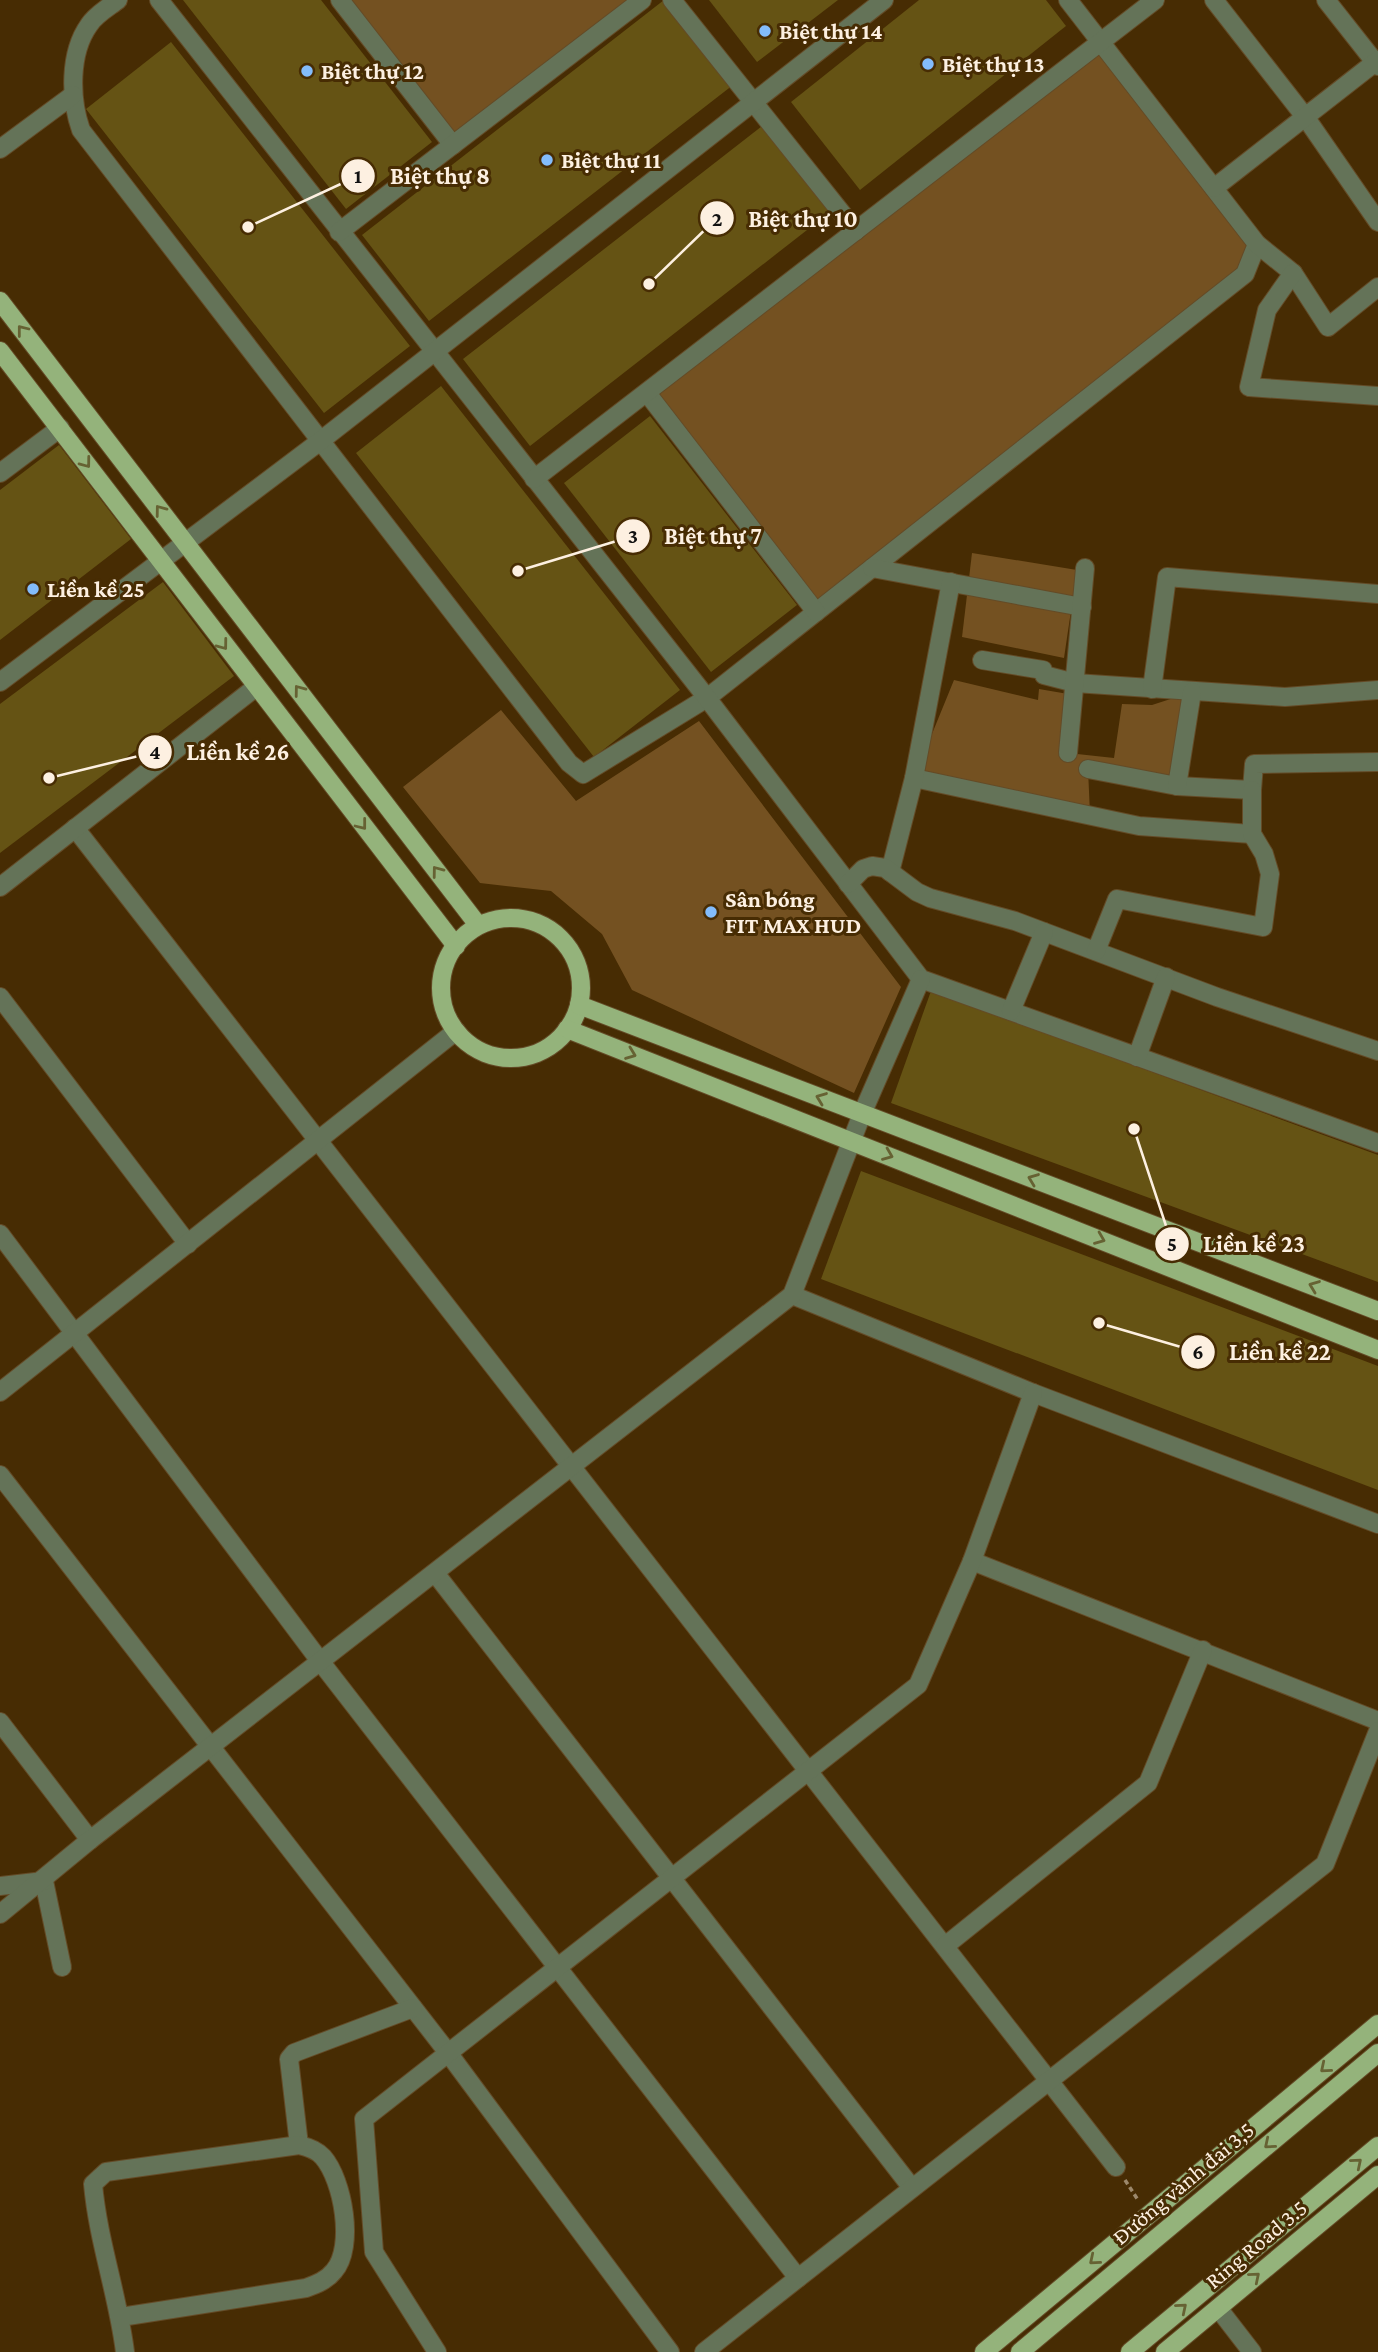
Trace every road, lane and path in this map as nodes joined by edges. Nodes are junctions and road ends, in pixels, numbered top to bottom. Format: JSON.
{"nodes":[{"id":1,"x":118,"y":0,"type":"edge"},
{"id":2,"x":159,"y":0,"type":"edge"},
{"id":3,"x":340,"y":0,"type":"edge"},
{"id":4,"x":642,"y":0,"type":"edge"},
{"id":5,"x":672,"y":0,"type":"edge"},
{"id":6,"x":884,"y":0,"type":"edge"},
{"id":7,"x":1068,"y":0,"type":"edge"},
{"id":8,"x":1155,"y":0,"type":"edge"},
{"id":9,"x":1214,"y":0,"type":"edge"},
{"id":10,"x":1326,"y":0,"type":"edge"},
{"id":11,"x":864,"y":6,"type":"edge"},
{"id":12,"x":1100,"y":42,"type":"junction"},
{"id":13,"x":1377,"y":63,"type":"edge"},
{"id":14,"x":73,"y":95,"type":"junction"},
{"id":15,"x":754,"y":102,"type":"junction"},
{"id":16,"x":1307,"y":118,"type":"junction"},
{"id":17,"x":453,"y":145,"type":"junction"},
{"id":18,"x":0,"y":149,"type":"edge"},
{"id":19,"x":1214,"y":188,"type":"junction"},
{"id":20,"x":1378,"y":222,"type":"edge"},
{"id":21,"x":856,"y":231,"type":"junction"},
{"id":22,"x":339,"y":232,"type":"junction"},
{"id":23,"x":1257,"y":244,"type":"junction"},
{"id":24,"x":1293,"y":273,"type":"junction"},
{"id":25,"x":1378,"y":287,"type":"edge"},
{"id":26,"x":0,"y":302,"type":"edge"},
{"id":27,"x":0,"y":351,"type":"edge"},
{"id":28,"x":436,"y":351,"type":"junction"},
{"id":29,"x":647,"y":393,"type":"junction"},
{"id":30,"x":1378,"y":396,"type":"edge"},
{"id":31,"x":60,"y":428,"type":"junction"},
{"id":32,"x":319,"y":442,"type":"junction"},
{"id":33,"x":0,"y":473,"type":"edge"},
{"id":34,"x":534,"y":480,"type":"junction"},
{"id":35,"x":185,"y":543,"type":"junction"},
{"id":36,"x":161,"y":561,"type":"junction"},
{"id":37,"x":872,"y":568,"type":"junction"},
{"id":38,"x":1085,"y":568,"type":"dead end"},
{"id":39,"x":951,"y":582,"type":"junction"},
{"id":40,"x":1378,"y":594,"type":"edge"},
{"id":41,"x":1082,"y":607,"type":"junction"},
{"id":42,"x":816,"y":612,"type":"junction"},
{"id":43,"x":982,"y":660,"type":"dead end"},
{"id":44,"x":0,"y":681,"type":"edge"},
{"id":45,"x":1075,"y":683,"type":"junction"},
{"id":46,"x":256,"y":687,"type":"junction"},
{"id":47,"x":1152,"y":689,"type":"junction"},
{"id":48,"x":1378,"y":690,"type":"edge"},
{"id":49,"x":1192,"y":692,"type":"junction"},
{"id":50,"x":707,"y":698,"type":"junction"},
{"id":51,"x":1068,"y":754,"type":"dead end"},
{"id":52,"x":1378,"y":762,"type":"edge"},
{"id":53,"x":1088,"y":769,"type":"dead end"},
{"id":54,"x":914,"y":778,"type":"junction"},
{"id":55,"x":1177,"y":786,"type":"junction"},
{"id":56,"x":1252,"y":790,"type":"junction"},
{"id":57,"x":75,"y":828,"type":"junction"},
{"id":58,"x":1252,"y":834,"type":"junction"},
{"id":59,"x":890,"y":872,"type":"junction"},
{"id":60,"x":848,"y":884,"type":"junction"},
{"id":61,"x":0,"y":887,"type":"edge"},
{"id":62,"x":478,"y":925,"type":"junction"},
{"id":63,"x":1044,"y":932,"type":"junction"},
{"id":64,"x":456,"y":946,"type":"junction"},
{"id":65,"x":1096,"y":951,"type":"junction"},
{"id":66,"x":1166,"y":977,"type":"junction"},
{"id":67,"x":920,"y":979,"type":"junction"},
{"id":68,"x":0,"y":997,"type":"edge"},
{"id":69,"x":579,"y":1005,"type":"junction"},
{"id":70,"x":1011,"y":1011,"type":"junction"},
{"id":71,"x":567,"y":1029,"type":"junction"},
{"id":72,"x":456,"y":1031,"type":"junction"},
{"id":73,"x":1378,"y":1051,"type":"edge"},
{"id":74,"x":1137,"y":1057,"type":"junction"},
{"id":75,"x":862,"y":1114,"type":"junction"},
{"id":76,"x":318,"y":1140,"type":"junction"},
{"id":77,"x":852,"y":1140,"type":"junction"},
{"id":78,"x":1378,"y":1143,"type":"edge"},
{"id":79,"x":0,"y":1234,"type":"edge"},
{"id":80,"x":188,"y":1244,"type":"junction"},
{"id":81,"x":792,"y":1296,"type":"junction"},
{"id":82,"x":1378,"y":1311,"type":"edge"},
{"id":83,"x":76,"y":1332,"type":"junction"},
{"id":84,"x":1378,"y":1350,"type":"edge"},
{"id":85,"x":0,"y":1392,"type":"edge"},
{"id":86,"x":1033,"y":1393,"type":"junction"},
{"id":87,"x":572,"y":1467,"type":"junction"},
{"id":88,"x":0,"y":1475,"type":"edge"},
{"id":89,"x":1378,"y":1524,"type":"edge"},
{"id":90,"x":972,"y":1561,"type":"junction"},
{"id":91,"x":435,"y":1573,"type":"junction"},
{"id":92,"x":1203,"y":1650,"type":"junction"},
{"id":93,"x":320,"y":1661,"type":"junction"},
{"id":94,"x":1378,"y":1721,"type":"edge"},
{"id":95,"x":0,"y":1722,"type":"edge"},
{"id":96,"x":1378,"y":1731,"type":"edge"},
{"id":97,"x":211,"y":1746,"type":"junction"},
{"id":98,"x":808,"y":1771,"type":"junction"},
{"id":99,"x":90,"y":1840,"type":"junction"},
{"id":100,"x":672,"y":1878,"type":"junction"},
{"id":101,"x":44,"y":1881,"type":"junction"},
{"id":102,"x":0,"y":1886,"type":"edge"},
{"id":103,"x":0,"y":1914,"type":"edge"},
{"id":104,"x":945,"y":1946,"type":"junction"},
{"id":105,"x":61,"y":1967,"type":"dead end"},
{"id":106,"x":558,"y":1967,"type":"junction"},
{"id":107,"x":413,"y":2008,"type":"junction"},
{"id":108,"x":1378,"y":2024,"type":"edge"},
{"id":109,"x":1378,"y":2053,"type":"edge"},
{"id":110,"x":449,"y":2054,"type":"junction"},
{"id":111,"x":1049,"y":2081,"type":"junction"},
{"id":112,"x":299,"y":2145,"type":"junction"},
{"id":113,"x":1378,"y":2146,"type":"edge"},
{"id":114,"x":1116,"y":2167,"type":"joint"},
{"id":115,"x":1378,"y":2175,"type":"edge"},
{"id":116,"x":912,"y":2188,"type":"junction"},
{"id":117,"x":1148,"y":2215,"type":"junction"},
{"id":118,"x":799,"y":2277,"type":"junction"},
{"id":119,"x":1218,"y":2308,"type":"junction"},
{"id":120,"x":121,"y":2317,"type":"junction"},
{"id":121,"x":125,"y":2352,"type":"edge"},
{"id":122,"x":438,"y":2352,"type":"edge"},
{"id":123,"x":670,"y":2352,"type":"edge"},
{"id":124,"x":704,"y":2352,"type":"edge"},
{"id":125,"x":984,"y":2352,"type":"edge"},
{"id":126,"x":1020,"y":2352,"type":"edge"},
{"id":127,"x":1129,"y":2352,"type":"edge"},
{"id":128,"x":1164,"y":2352,"type":"edge"},
{"id":129,"x":1252,"y":2352,"type":"edge"}],
"edges":[{"from":1,"to":14,"type":"street"},
{"from":2,"to":22,"type":"street"},
{"from":3,"to":17,"type":"street"},
{"from":4,"to":17,"type":"street"},
{"from":5,"to":15,"type":"street"},
{"from":6,"to":11,"type":"street"},
{"from":7,"to":12,"type":"street"},
{"from":8,"to":12,"type":"street"},
{"from":9,"to":16,"type":"street"},
{"from":10,"to":13,"type":"street"},
{"from":11,"to":15,"type":"street"},
{"from":12,"to":19,"type":"street"},
{"from":12,"to":21,"type":"street"},
{"from":13,"to":16,"type":"street"},
{"from":14,"to":18,"type":"street"},
{"from":14,"to":32,"type":"street"},
{"from":15,"to":21,"type":"street"},
{"from":15,"to":28,"type":"street"},
{"from":16,"to":19,"type":"street"},
{"from":16,"to":20,"type":"street"},
{"from":17,"to":22,"type":"street"},
{"from":19,"to":23,"type":"street"},
{"from":21,"to":29,"type":"street"},
{"from":22,"to":28,"type":"street"},
{"from":23,"to":24,"type":"street"},
{"from":23,"to":37,"type":"street"},
{"from":24,"to":25,"type":"street"},
{"from":24,"to":30,"type":"street"},
{"from":35,"to":26,"type":"main road","one_way":true},
{"from":27,"to":31,"type":"main road"},
{"from":28,"to":32,"type":"street"},
{"from":28,"to":34,"type":"street"},
{"from":29,"to":34,"type":"street"},
{"from":29,"to":42,"type":"street"},
{"from":31,"to":33,"type":"street"},
{"from":31,"to":36,"type":"main road","one_way":true},
{"from":32,"to":35,"type":"street"},
{"from":32,"to":50,"type":"street"},
{"from":34,"to":50,"type":"street"},
{"from":35,"to":36,"type":"street"},
{"from":62,"to":35,"type":"main road","one_way":true},
{"from":36,"to":44,"type":"street"},
{"from":36,"to":46,"type":"main road","one_way":true},
{"from":37,"to":39,"type":"street"},
{"from":37,"to":42,"type":"street"},
{"from":38,"to":41,"type":"street"},
{"from":39,"to":41,"type":"street"},
{"from":39,"to":54,"type":"street"},
{"from":40,"to":47,"type":"street"},
{"from":41,"to":45,"type":"street"},
{"from":42,"to":50,"type":"street"},
{"from":43,"to":45,"type":"street"},
{"from":45,"to":47,"type":"street"},
{"from":45,"to":51,"type":"street"},
{"from":46,"to":57,"type":"street"},
{"from":46,"to":64,"type":"main road","one_way":true},
{"from":47,"to":49,"type":"street"},
{"from":48,"to":49,"type":"street"},
{"from":49,"to":55,"type":"street"},
{"from":50,"to":60,"type":"street"},
{"from":52,"to":56,"type":"street"},
{"from":53,"to":55,"type":"street"},
{"from":54,"to":58,"type":"street"},
{"from":54,"to":59,"type":"street"},
{"from":55,"to":56,"type":"street"},
{"from":56,"to":58,"type":"street"},
{"from":57,"to":61,"type":"street"},
{"from":57,"to":76,"type":"street"},
{"from":58,"to":65,"type":"street"},
{"from":59,"to":60,"type":"street"},
{"from":59,"to":63,"type":"street"},
{"from":60,"to":67,"type":"street"},
{"from":62,"to":64,"type":"main road"},
{"from":62,"to":69,"type":"main road"},
{"from":63,"to":65,"type":"street"},
{"from":63,"to":70,"type":"street"},
{"from":64,"to":72,"type":"main road"},
{"from":65,"to":66,"type":"street"},
{"from":66,"to":73,"type":"street"},
{"from":66,"to":74,"type":"street"},
{"from":67,"to":70,"type":"street"},
{"from":67,"to":75,"type":"street"},
{"from":68,"to":80,"type":"street"},
{"from":69,"to":71,"type":"main road"},
{"from":75,"to":69,"type":"main road","one_way":true},
{"from":70,"to":74,"type":"street"},
{"from":71,"to":72,"type":"main road"},
{"from":71,"to":77,"type":"main road","one_way":true},
{"from":72,"to":76,"type":"street"},
{"from":74,"to":78,"type":"street"},
{"from":75,"to":77,"type":"street"},
{"from":82,"to":75,"type":"main road","one_way":true},
{"from":76,"to":80,"type":"street"},
{"from":76,"to":87,"type":"street"},
{"from":77,"to":81,"type":"street"},
{"from":77,"to":84,"type":"main road","one_way":true},
{"from":79,"to":83,"type":"street"},
{"from":80,"to":83,"type":"street"},
{"from":81,"to":86,"type":"street"},
{"from":81,"to":87,"type":"street"},
{"from":83,"to":85,"type":"street"},
{"from":83,"to":93,"type":"street"},
{"from":86,"to":89,"type":"street"},
{"from":86,"to":90,"type":"street"},
{"from":87,"to":91,"type":"street"},
{"from":87,"to":98,"type":"street"},
{"from":88,"to":97,"type":"street"},
{"from":90,"to":92,"type":"street"},
{"from":90,"to":98,"type":"street"},
{"from":91,"to":93,"type":"street"},
{"from":91,"to":100,"type":"street"},
{"from":92,"to":94,"type":"street"},
{"from":92,"to":104,"type":"street"},
{"from":93,"to":97,"type":"street"},
{"from":93,"to":106,"type":"street"},
{"from":95,"to":99,"type":"street"},
{"from":96,"to":111,"type":"street"},
{"from":97,"to":99,"type":"street"},
{"from":97,"to":107,"type":"street"},
{"from":98,"to":100,"type":"street"},
{"from":98,"to":104,"type":"street"},
{"from":99,"to":101,"type":"street"},
{"from":100,"to":106,"type":"street"},
{"from":100,"to":116,"type":"street"},
{"from":101,"to":102,"type":"street"},
{"from":101,"to":103,"type":"street"},
{"from":101,"to":105,"type":"street"},
{"from":104,"to":111,"type":"street"},
{"from":106,"to":110,"type":"street"},
{"from":106,"to":118,"type":"street"},
{"from":107,"to":110,"type":"street"},
{"from":107,"to":112,"type":"street"},
{"from":108,"to":117,"type":"main road","one_way":true},
{"from":109,"to":126,"type":"main road","name":"Đường vành đai 3,5","one_way":true},
{"from":110,"to":122,"type":"street"},
{"from":110,"to":123,"type":"street"},
{"from":111,"to":114,"type":"street"},
{"from":111,"to":116,"type":"street"},
{"from":112,"to":120,"type":"street"},
{"from":112,"to":120,"type":"street"},
{"from":127,"to":113,"type":"main road","one_way":true},
{"from":114,"to":117,"type":"path"},
{"from":119,"to":115,"type":"main road","name":"Ring Road 3.5","one_way":true},
{"from":116,"to":118,"type":"street"},
{"from":117,"to":125,"type":"main road","one_way":true},
{"from":118,"to":124,"type":"street"},
{"from":119,"to":128,"type":"main road","name":"Ring Road 3.5"},
{"from":119,"to":129,"type":"street"},
{"from":120,"to":121,"type":"street"}]}
